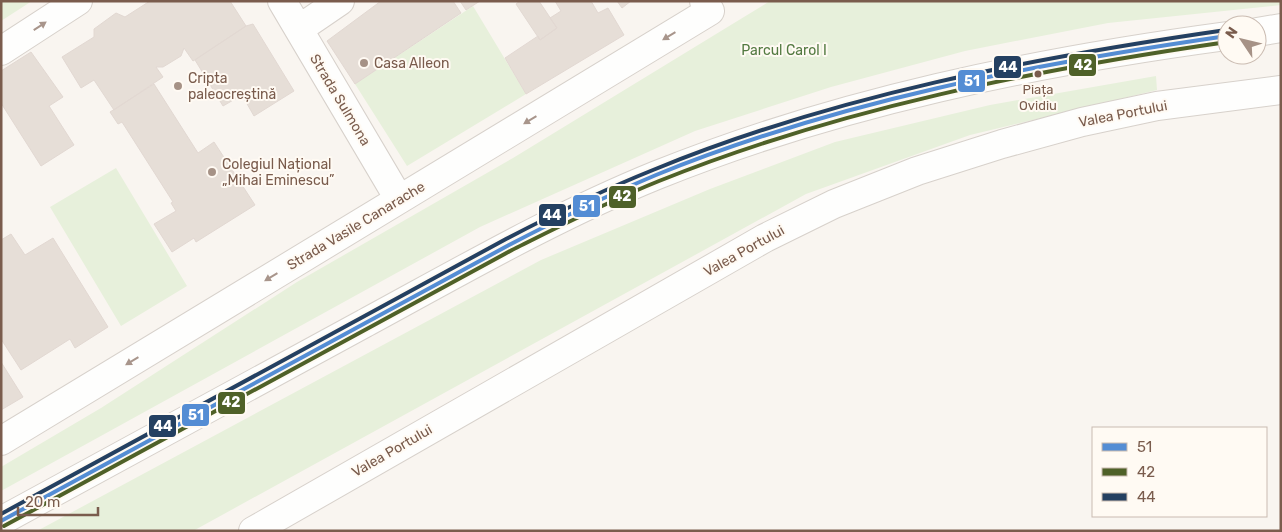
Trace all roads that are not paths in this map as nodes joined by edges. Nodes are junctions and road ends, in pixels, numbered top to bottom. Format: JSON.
{"nodes":[{"id":1,"x":78,"y":1,"type":"edge"},
{"id":2,"x":282,"y":1,"type":"edge"},
{"id":3,"x":340,"y":1,"type":"edge"},
{"id":4,"x":707,"y":6,"type":"edge"},
{"id":5,"x":1281,"y":28,"type":"edge"},
{"id":6,"x":299,"y":30,"type":"junction"},
{"id":7,"x":1267,"y":30,"type":"edge"},
{"id":8,"x":1217,"y":37,"type":"edge"},
{"id":9,"x":1,"y":51,"type":"edge"},
{"id":10,"x":1281,"y":90,"type":"edge"},
{"id":11,"x":399,"y":200,"type":"junction"},
{"id":12,"x":1,"y":441,"type":"edge"},
{"id":13,"x":1,"y":521,"type":"edge"},
{"id":14,"x":253,"y":531,"type":"edge"}],
"edges":[{"from":9,"to":1,"type":"street","one_way":true},
{"from":2,"to":6,"type":"street","name":"Strada Sulmona"},
{"from":3,"to":6,"type":"street"},
{"from":4,"to":11,"type":"street","name":"Strada Vasile Canarache","one_way":true},
{"from":5,"to":7,"type":"street"},
{"from":6,"to":11,"type":"street","name":"Strada Sulmona"},
{"from":8,"to":13,"type":"street"},
{"from":10,"to":14,"type":"street","name":"Valea Portului"},
{"from":11,"to":12,"type":"street","name":"Strada Vasile Canarache","one_way":true}]}
